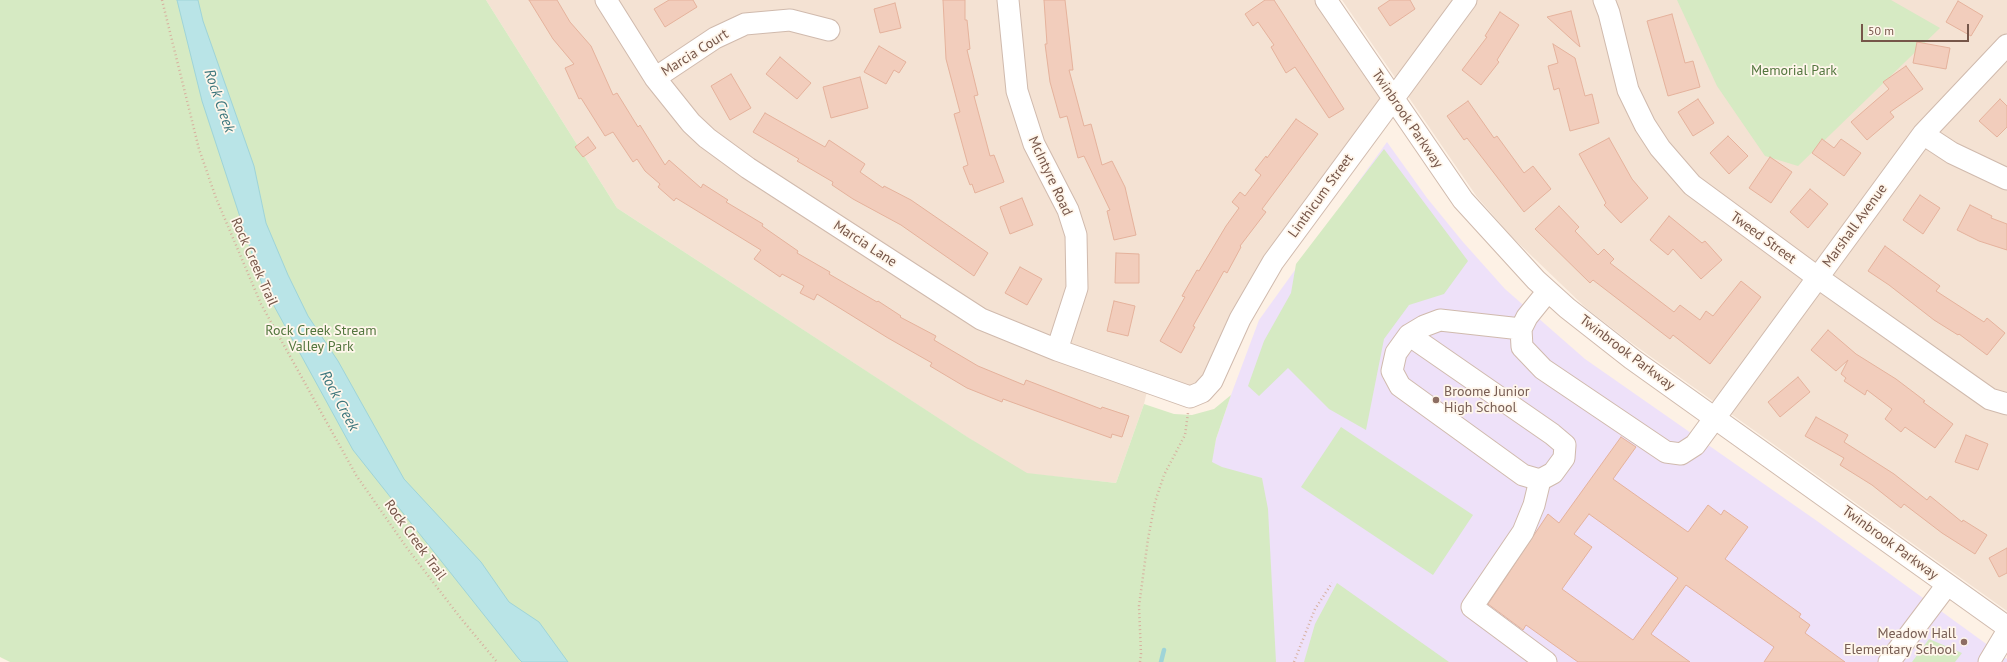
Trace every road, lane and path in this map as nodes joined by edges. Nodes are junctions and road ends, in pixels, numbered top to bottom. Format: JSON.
{"nodes":[{"id":1,"x":162,"y":0,"type":"edge"},
{"id":2,"x":606,"y":0,"type":"edge"},
{"id":3,"x":1008,"y":0,"type":"edge"},
{"id":4,"x":1326,"y":0,"type":"edge"},
{"id":5,"x":1466,"y":0,"type":"edge"},
{"id":6,"x":1604,"y":0,"type":"edge"},
{"id":7,"x":829,"y":30,"type":"dead end"},
{"id":8,"x":2007,"y":45,"type":"edge"},
{"id":9,"x":655,"y":78,"type":"junction"},
{"id":10,"x":1393,"y":99,"type":"junction"},
{"id":11,"x":1923,"y":134,"type":"junction"},
{"id":12,"x":2007,"y":179,"type":"edge"},
{"id":13,"x":1817,"y":278,"type":"junction"},
{"id":14,"x":1548,"y":291,"type":"junction"},
{"id":15,"x":1521,"y":329,"type":"junction"},
{"id":16,"x":1409,"y":335,"type":"junction"},
{"id":17,"x":1057,"y":350,"type":"junction"},
{"id":18,"x":1190,"y":397,"type":"junction"},
{"id":19,"x":2007,"y":404,"type":"edge"},
{"id":20,"x":1716,"y":418,"type":"junction"},
{"id":21,"x":1540,"y":480,"type":"junction"},
{"id":22,"x":1332,"y":584,"type":"dead end"},
{"id":23,"x":1947,"y":584,"type":"junction"},
{"id":24,"x":2006,"y":627,"type":"edge"},
{"id":25,"x":497,"y":662,"type":"edge"},
{"id":26,"x":1140,"y":662,"type":"edge"},
{"id":27,"x":1294,"y":662,"type":"edge"},
{"id":28,"x":1546,"y":662,"type":"edge"},
{"id":29,"x":1889,"y":662,"type":"edge"},
{"id":30,"x":1988,"y":662,"type":"edge"}],
"edges":[{"from":1,"to":25,"type":"path","name":"Rock Creek Trail"},
{"from":2,"to":9,"type":"street","name":"Marcia Lane"},
{"from":3,"to":17,"type":"street","name":"McIntyre Road"},
{"from":4,"to":10,"type":"street","name":"Twinbrook Parkway"},
{"from":5,"to":10,"type":"street","name":"Linthicum Street"},
{"from":6,"to":13,"type":"street","name":"Tweed Street"},
{"from":7,"to":9,"type":"street","name":"Marcia Court"},
{"from":8,"to":11,"type":"street","name":"Marshall Avenue"},
{"from":9,"to":17,"type":"street","name":"Marcia Lane"},
{"from":10,"to":14,"type":"street","name":"Twinbrook Parkway"},
{"from":10,"to":18,"type":"street","name":"Linthicum Street"},
{"from":11,"to":12,"type":"street"},
{"from":11,"to":13,"type":"street","name":"Marshall Avenue"},
{"from":13,"to":19,"type":"street","name":"Tweed Street"},
{"from":13,"to":20,"type":"street","name":"Marshall Avenue"},
{"from":14,"to":15,"type":"street"},
{"from":14,"to":20,"type":"street","name":"Twinbrook Parkway"},
{"from":15,"to":16,"type":"street"},
{"from":15,"to":20,"type":"street","name":"Marshall Avenue"},
{"from":16,"to":21,"type":"street"},
{"from":16,"to":21,"type":"street"},
{"from":17,"to":18,"type":"street","name":"Marcia Lane"},
{"from":18,"to":26,"type":"path"},
{"from":20,"to":23,"type":"street","name":"Twinbrook Parkway"},
{"from":21,"to":28,"type":"street"},
{"from":22,"to":27,"type":"path"},
{"from":23,"to":24,"type":"street","name":"Twinbrook Parkway"},
{"from":23,"to":29,"type":"street"},
{"from":24,"to":30,"type":"street"}]}
